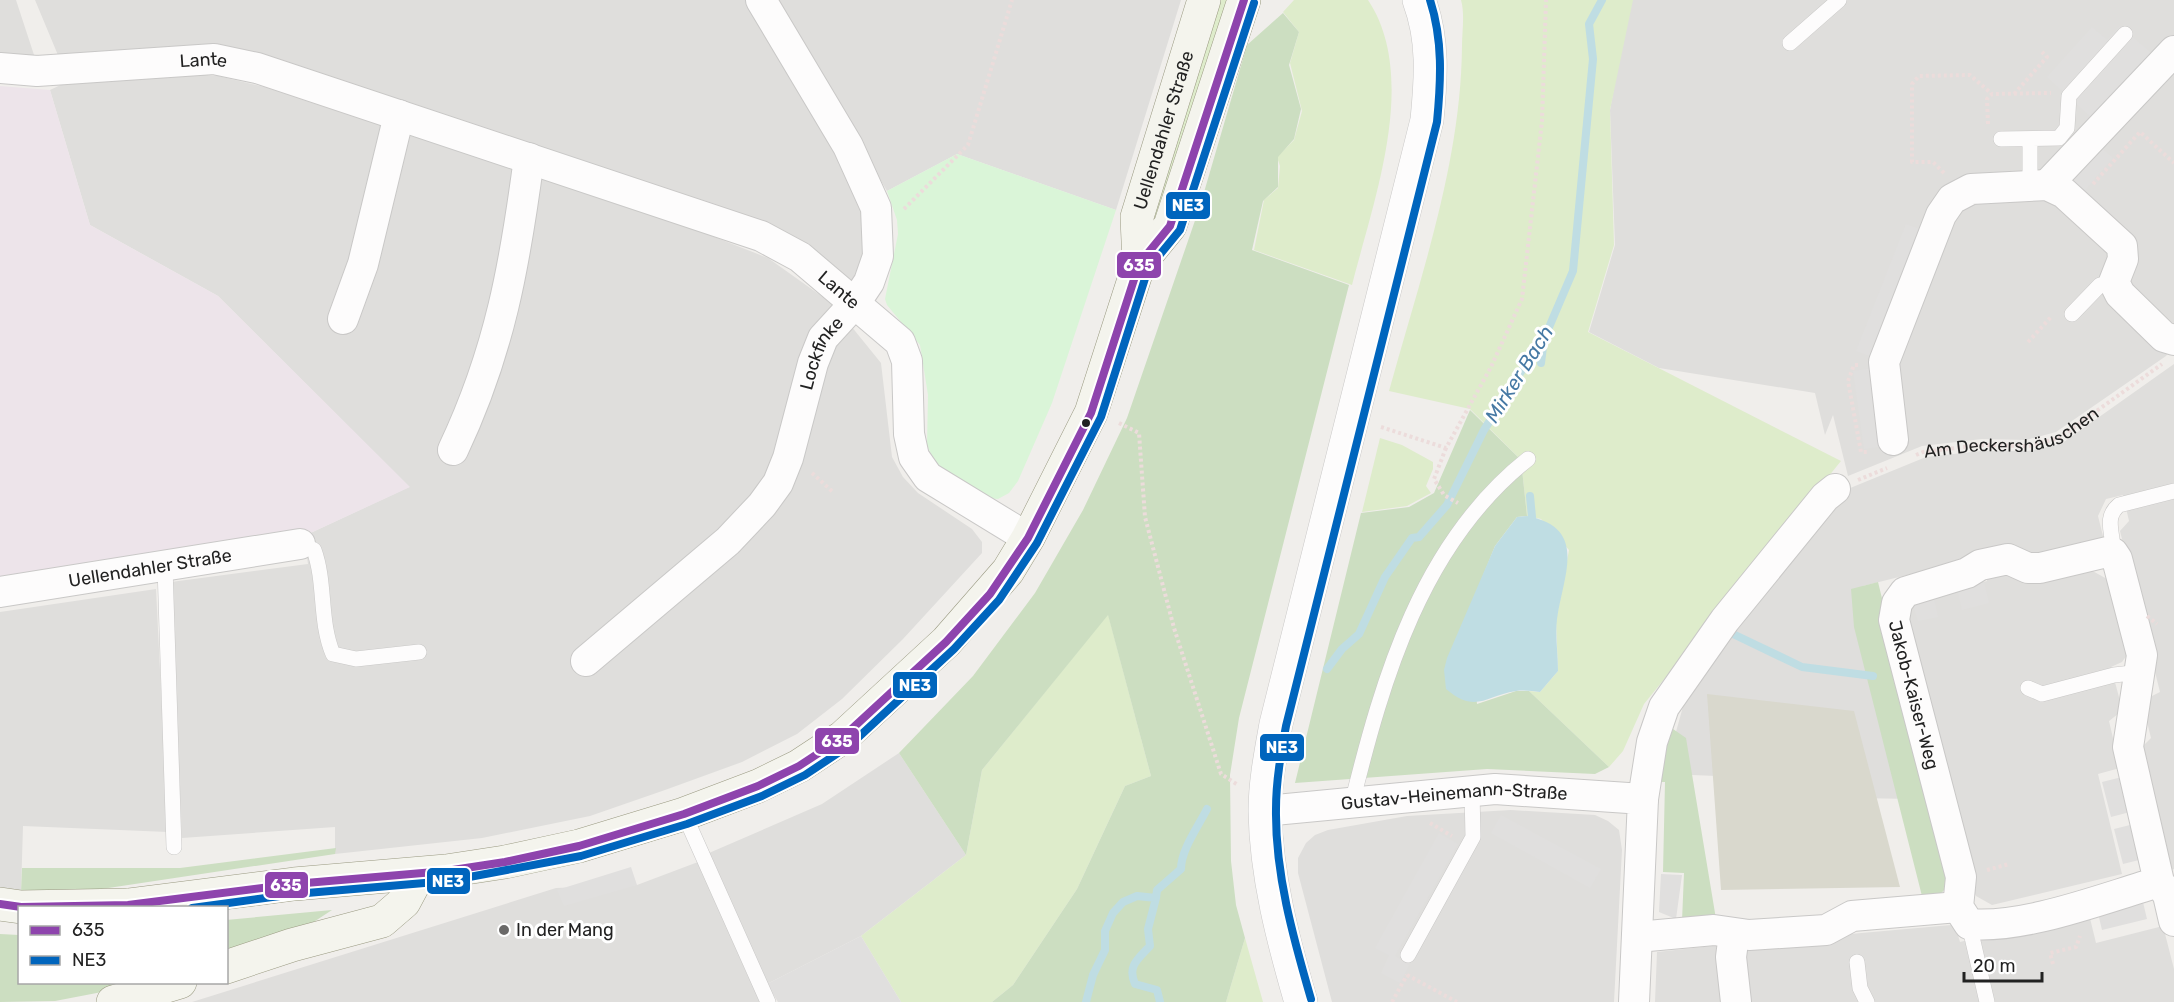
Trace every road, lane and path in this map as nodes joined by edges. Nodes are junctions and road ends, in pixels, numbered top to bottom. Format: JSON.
{"nodes":[{"id":1,"x":761,"y":0,"type":"edge"},
{"id":2,"x":1012,"y":0,"type":"edge"},
{"id":3,"x":1204,"y":0,"type":"edge"},
{"id":4,"x":1244,"y":0,"type":"edge"},
{"id":5,"x":1419,"y":0,"type":"edge"},
{"id":6,"x":1546,"y":0,"type":"edge"},
{"id":7,"x":1839,"y":0,"type":"edge"},
{"id":8,"x":2125,"y":34,"type":"dead end"},
{"id":9,"x":1790,"y":43,"type":"dead end"},
{"id":10,"x":2174,"y":51,"type":"edge"},
{"id":11,"x":2042,"y":52,"type":"dead end"},
{"id":12,"x":0,"y":68,"type":"edge"},
{"id":13,"x":1945,"y":69,"type":"dead end"},
{"id":14,"x":1945,"y":75,"type":"junction"},
{"id":15,"x":2014,"y":93,"type":"dead end"},
{"id":16,"x":1992,"y":94,"type":"dead end"},
{"id":17,"x":399,"y":115,"type":"junction"},
{"id":18,"x":2001,"y":139,"type":"dead end"},
{"id":19,"x":2030,"y":140,"type":"junction"},
{"id":20,"x":529,"y":158,"type":"junction"},
{"id":21,"x":2174,"y":163,"type":"edge"},
{"id":22,"x":2039,"y":185,"type":"junction"},
{"id":23,"x":1950,"y":197,"type":"junction"},
{"id":24,"x":2076,"y":203,"type":"junction"},
{"id":25,"x":878,"y":235,"type":"junction"},
{"id":26,"x":1139,"y":264,"type":"junction"},
{"id":27,"x":2114,"y":282,"type":"junction"},
{"id":28,"x":855,"y":303,"type":"junction"},
{"id":29,"x":2072,"y":314,"type":"joint"},
{"id":30,"x":343,"y":319,"type":"dead end"},
{"id":31,"x":2028,"y":342,"type":"dead end"},
{"id":32,"x":2172,"y":349,"type":"edge"},
{"id":33,"x":1126,"y":426,"type":"dead end"},
{"id":34,"x":1374,"y":426,"type":"dead end"},
{"id":35,"x":1446,"y":448,"type":"junction"},
{"id":36,"x":453,"y":450,"type":"dead end"},
{"id":37,"x":1899,"y":454,"type":"junction"},
{"id":38,"x":1528,"y":459,"type":"dead end"},
{"id":39,"x":1835,"y":489,"type":"joint"},
{"id":40,"x":2174,"y":491,"type":"edge"},
{"id":41,"x":1444,"y":495,"type":"dead end"},
{"id":42,"x":1028,"y":538,"type":"junction"},
{"id":43,"x":300,"y":544,"type":"joint"},
{"id":44,"x":2113,"y":553,"type":"junction"},
{"id":45,"x":165,"y":567,"type":"junction"},
{"id":46,"x":0,"y":592,"type":"edge"},
{"id":47,"x":2147,"y":616,"type":"dead end"},
{"id":48,"x":2157,"y":624,"type":"dead end"},
{"id":49,"x":419,"y":652,"type":"dead end"},
{"id":50,"x":586,"y":661,"type":"dead end"},
{"id":51,"x":2141,"y":672,"type":"junction"},
{"id":52,"x":2028,"y":688,"type":"dead end"},
{"id":53,"x":1238,"y":785,"type":"dead end"},
{"id":54,"x":1472,"y":791,"type":"junction"},
{"id":55,"x":1643,"y":799,"type":"junction"},
{"id":56,"x":1352,"y":803,"type":"junction"},
{"id":57,"x":1265,"y":811,"type":"junction"},
{"id":58,"x":684,"y":814,"type":"junction"},
{"id":59,"x":1421,"y":818,"type":"dead end"},
{"id":60,"x":1469,"y":845,"type":"junction"},
{"id":61,"x":174,"y":847,"type":"dead end"},
{"id":62,"x":419,"y":874,"type":"junction"},
{"id":63,"x":380,"y":878,"type":"junction"},
{"id":64,"x":2159,"y":882,"type":"junction"},
{"id":65,"x":0,"y":904,"type":"edge"},
{"id":66,"x":74,"y":906,"type":"edge"},
{"id":67,"x":18,"y":907,"type":"edge"},
{"id":68,"x":1964,"y":916,"type":"junction"},
{"id":69,"x":2174,"y":921,"type":"edge"},
{"id":70,"x":353,"y":927,"type":"junction"},
{"id":71,"x":2086,"y":928,"type":"dead end"},
{"id":72,"x":1734,"y":934,"type":"junction"},
{"id":73,"x":1637,"y":936,"type":"junction"},
{"id":74,"x":1408,"y":955,"type":"joint"},
{"id":75,"x":1857,"y":962,"type":"dead end"},
{"id":76,"x":2053,"y":964,"type":"dead end"},
{"id":77,"x":228,"y":966,"type":"edge"},
{"id":78,"x":1407,"y":975,"type":"junction"},
{"id":79,"x":173,"y":984,"type":"edge"},
{"id":80,"x":113,"y":1002,"type":"edge"},
{"id":81,"x":768,"y":1002,"type":"edge"},
{"id":82,"x":1301,"y":1002,"type":"edge"},
{"id":83,"x":1392,"y":1002,"type":"edge"},
{"id":84,"x":1457,"y":1002,"type":"edge"},
{"id":85,"x":1634,"y":1002,"type":"edge"},
{"id":86,"x":1736,"y":1002,"type":"edge"},
{"id":87,"x":1867,"y":1002,"type":"edge"},
{"id":88,"x":1987,"y":1002,"type":"edge"}],
"edges":[{"from":1,"to":25,"type":"street","name":"Lockfinke"},
{"from":2,"to":25,"type":"path"},
{"from":3,"to":26,"type":"main road","name":"Uellendahler Straße"},
{"from":4,"to":26,"type":"main road","name":"Uellendahler Straße"},
{"from":5,"to":57,"type":"street"},
{"from":6,"to":35,"type":"path"},
{"from":7,"to":9,"type":"lane"},
{"from":8,"to":19,"type":"lane"},
{"from":10,"to":22,"type":"street"},
{"from":11,"to":15,"type":"path"},
{"from":12,"to":17,"type":"street","name":"Lante"},
{"from":13,"to":14,"type":"path"},
{"from":14,"to":16,"type":"path"},
{"from":14,"to":23,"type":"path"},
{"from":17,"to":20,"type":"street","name":"Lante"},
{"from":17,"to":30,"type":"street"},
{"from":18,"to":19,"type":"lane"},
{"from":19,"to":22,"type":"lane"},
{"from":20,"to":28,"type":"street","name":"Lante"},
{"from":20,"to":36,"type":"street"},
{"from":21,"to":24,"type":"path"},
{"from":22,"to":23,"type":"street"},
{"from":22,"to":24,"type":"street"},
{"from":23,"to":37,"type":"street","name":"Am Deckershäuschen"},
{"from":24,"to":27,"type":"street"},
{"from":25,"to":28,"type":"street","name":"Lockfinke"},
{"from":26,"to":42,"type":"main road","name":"Uellendahler Straße"},
{"from":27,"to":29,"type":"lane"},
{"from":27,"to":32,"type":"street"},
{"from":28,"to":42,"type":"street","name":"Lante"},
{"from":28,"to":50,"type":"street","name":"Lockfinke"},
{"from":29,"to":31,"type":"path"},
{"from":32,"to":37,"type":"path","name":"Am Deckershäuschen"},
{"from":33,"to":53,"type":"path"},
{"from":34,"to":35,"type":"path"},
{"from":35,"to":41,"type":"path"},
{"from":37,"to":39,"type":"path","name":"Am Deckershäuschen"},
{"from":38,"to":56,"type":"lane"},
{"from":39,"to":55,"type":"street"},
{"from":40,"to":44,"type":"lane"},
{"from":42,"to":58,"type":"main road","name":"Uellendahler Straße"},
{"from":43,"to":45,"type":"street","name":"Uellendahler Straße"},
{"from":43,"to":49,"type":"lane"},
{"from":44,"to":51,"type":"street"},
{"from":44,"to":68,"type":"street","name":"Jakob-Kaiser-Weg"},
{"from":45,"to":46,"type":"street","name":"Uellendahler Straße"},
{"from":45,"to":61,"type":"lane"},
{"from":47,"to":48,"type":"path","bridge":true},
{"from":51,"to":52,"type":"lane"},
{"from":51,"to":64,"type":"street"},
{"from":54,"to":55,"type":"street","name":"Gustav-Heinemann-Straße"},
{"from":54,"to":56,"type":"street","name":"Gustav-Heinemann-Straße"},
{"from":54,"to":60,"type":"lane"},
{"from":55,"to":73,"type":"street"},
{"from":56,"to":57,"type":"street","name":"Gustav-Heinemann-Straße"},
{"from":57,"to":82,"type":"street"},
{"from":58,"to":62,"type":"main road","name":"Uellendahler Straße"},
{"from":58,"to":81,"type":"lane"},
{"from":59,"to":60,"type":"path"},
{"from":60,"to":74,"type":"lane"},
{"from":62,"to":63,"type":"main road","name":"Uellendahler Straße"},
{"from":62,"to":70,"type":"main road"},
{"from":63,"to":66,"type":"main road","name":"Uellendahler Straße"},
{"from":63,"to":70,"type":"main road"},
{"from":64,"to":68,"type":"street"},
{"from":64,"to":69,"type":"street"},
{"from":65,"to":67,"type":"main road","name":"Uellendahler Straße"},
{"from":68,"to":72,"type":"street"},
{"from":68,"to":88,"type":"lane","name":"Jakob-Kaiser-Weg"},
{"from":70,"to":77,"type":"main road"},
{"from":71,"to":76,"type":"path"},
{"from":72,"to":73,"type":"street"},
{"from":72,"to":86,"type":"street"},
{"from":73,"to":85,"type":"street"},
{"from":74,"to":78,"type":"path"},
{"from":75,"to":87,"type":"lane"},
{"from":78,"to":83,"type":"path"},
{"from":78,"to":84,"type":"path"},
{"from":79,"to":80,"type":"main road"}]}
